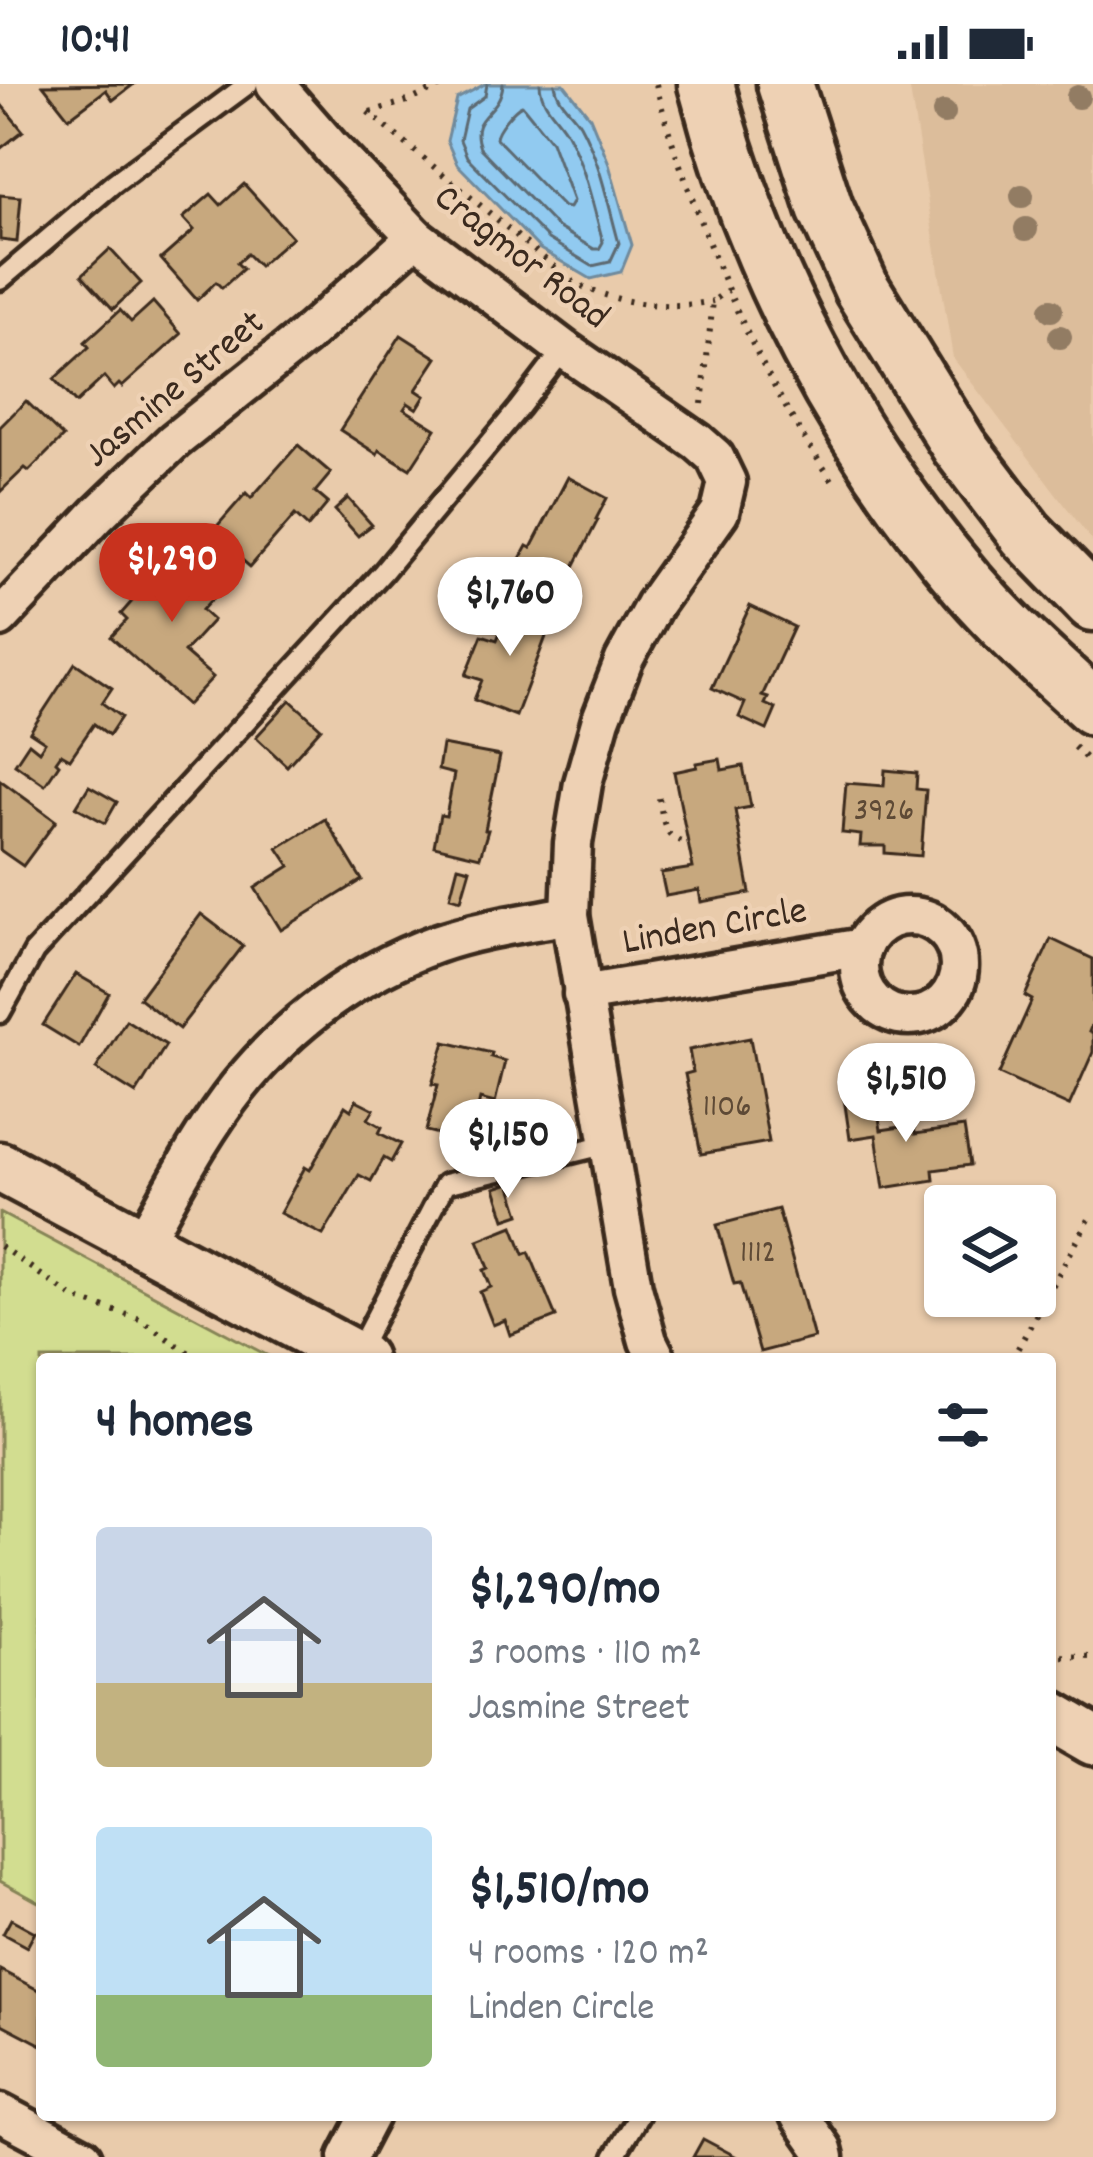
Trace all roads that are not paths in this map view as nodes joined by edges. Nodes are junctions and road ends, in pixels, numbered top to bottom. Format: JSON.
{"nodes":[{"id":1,"x":248,"y":84,"type":"edge"},
{"id":2,"x":275,"y":84,"type":"edge"},
{"id":3,"x":706,"y":84,"type":"edge"},
{"id":4,"x":785,"y":84,"type":"edge"},
{"id":5,"x":416,"y":237,"type":"junction"},
{"id":6,"x":0,"y":280,"type":"edge"},
{"id":7,"x":565,"y":349,"type":"junction"},
{"id":8,"x":1093,"y":603,"type":"edge"},
{"id":9,"x":0,"y":618,"type":"edge"},
{"id":10,"x":1093,"y":706,"type":"edge"},
{"id":11,"x":570,"y":915,"type":"junction"},
{"id":12,"x":862,"y":947,"type":"dead end"},
{"id":13,"x":582,"y":994,"type":"junction"},
{"id":14,"x":0,"y":1013,"type":"edge"},
{"id":15,"x":608,"y":1144,"type":"junction"},
{"id":16,"x":0,"y":1167,"type":"edge"},
{"id":17,"x":142,"y":1243,"type":"junction"},
{"id":18,"x":349,"y":1353,"type":"edge"},
{"id":19,"x":360,"y":1353,"type":"edge"},
{"id":20,"x":650,"y":1353,"type":"edge"},
{"id":21,"x":0,"y":2113,"type":"edge"},
{"id":22,"x":367,"y":2121,"type":"edge"},
{"id":23,"x":635,"y":2121,"type":"edge"},
{"id":24,"x":804,"y":2121,"type":"edge"},
{"id":25,"x":83,"y":2157,"type":"edge"},
{"id":26,"x":348,"y":2157,"type":"edge"},
{"id":27,"x":614,"y":2157,"type":"edge"},
{"id":28,"x":825,"y":2157,"type":"edge"}],
"edges":[{"from":1,"to":6,"type":"lane"},
{"from":2,"to":5,"type":"street","name":"Cragmor Road"},
{"from":3,"to":10,"type":"main road"},
{"from":4,"to":8,"type":"main road"},
{"from":5,"to":7,"type":"street","name":"Cragmor Road"},
{"from":5,"to":9,"type":"street","name":"Jasmine Street"},
{"from":7,"to":11,"type":"street","name":"Cragmor Road"},
{"from":7,"to":14,"type":"lane"},
{"from":11,"to":13,"type":"street"},
{"from":11,"to":17,"type":"street"},
{"from":12,"to":13,"type":"street","name":"Linden Circle"},
{"from":13,"to":15,"type":"street"},
{"from":15,"to":19,"type":"lane"},
{"from":15,"to":20,"type":"street"},
{"from":16,"to":17,"type":"street"},
{"from":17,"to":18,"type":"street"},
{"from":21,"to":25,"type":"street"},
{"from":22,"to":26,"type":"street"},
{"from":23,"to":27,"type":"lane"},
{"from":24,"to":28,"type":"street"}]}
